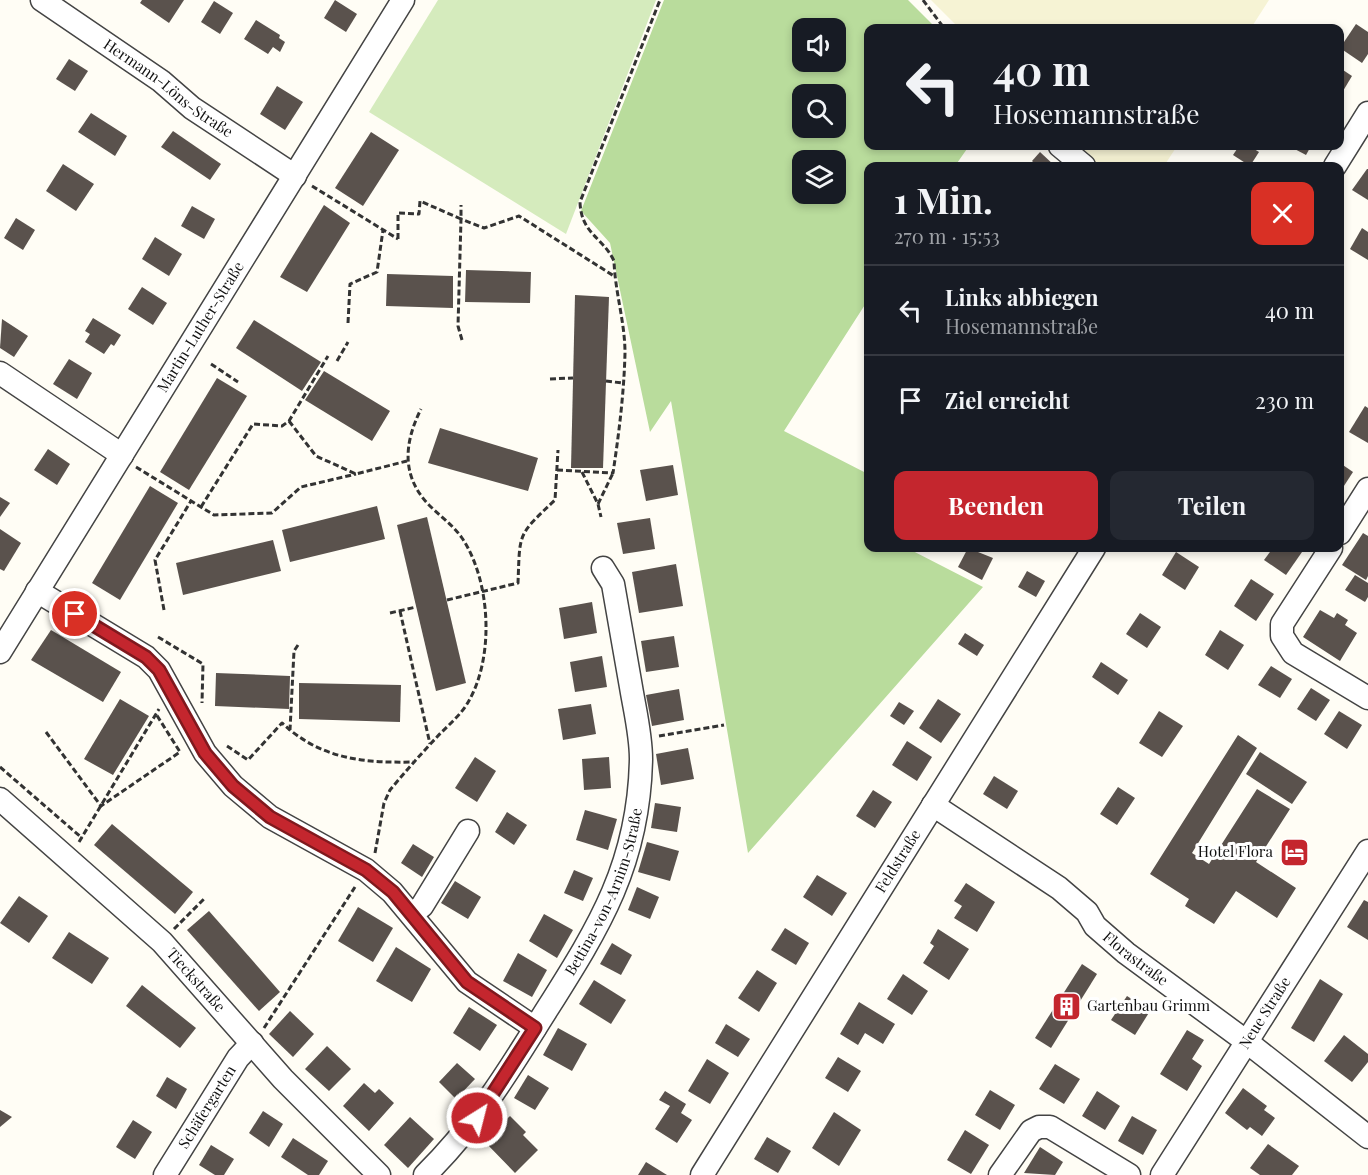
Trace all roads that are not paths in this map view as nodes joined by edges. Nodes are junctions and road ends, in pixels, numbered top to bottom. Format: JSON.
{"nodes":[{"id":1,"x":42,"y":0,"type":"edge"},
{"id":2,"x":403,"y":0,"type":"edge"},
{"id":3,"x":1368,"y":113,"type":"edge"},
{"id":4,"x":1065,"y":150,"type":"edge"},
{"id":5,"x":1079,"y":162,"type":"edge"},
{"id":6,"x":1337,"y":162,"type":"edge"},
{"id":7,"x":295,"y":176,"type":"junction"},
{"id":8,"x":0,"y":374,"type":"edge"},
{"id":9,"x":121,"y":456,"type":"junction"},
{"id":10,"x":1368,"y":489,"type":"edge"},
{"id":11,"x":1344,"y":527,"type":"edge"},
{"id":12,"x":1091,"y":552,"type":"edge"},
{"id":13,"x":1328,"y":552,"type":"edge"},
{"id":14,"x":603,"y":568,"type":"dead end"},
{"id":15,"x":37,"y":591,"type":"junction"},
{"id":16,"x":0,"y":652,"type":"edge"},
{"id":17,"x":1368,"y":698,"type":"edge"},
{"id":18,"x":0,"y":799,"type":"edge"},
{"id":19,"x":933,"y":805,"type":"junction"},
{"id":20,"x":468,"y":831,"type":"dead end"},
{"id":21,"x":1368,"y":851,"type":"edge"},
{"id":22,"x":412,"y":914,"type":"junction"},
{"id":23,"x":535,"y":1028,"type":"junction"},
{"id":24,"x":1247,"y":1041,"type":"junction"},
{"id":25,"x":252,"y":1043,"type":"junction"},
{"id":26,"x":1368,"y":1137,"type":"edge"},
{"id":27,"x":165,"y":1175,"type":"edge"},
{"id":28,"x":379,"y":1175,"type":"edge"},
{"id":29,"x":425,"y":1175,"type":"edge"},
{"id":30,"x":702,"y":1175,"type":"edge"},
{"id":31,"x":1000,"y":1175,"type":"edge"},
{"id":32,"x":1129,"y":1175,"type":"edge"},
{"id":33,"x":1162,"y":1175,"type":"edge"}],
"edges":[{"from":1,"to":7,"type":"street","name":"Hermann-Löns-Straße"},
{"from":2,"to":7,"type":"street","name":"Martin-Luther-Straße"},
{"from":3,"to":6,"type":"street"},
{"from":4,"to":5,"type":"street"},
{"from":7,"to":9,"type":"street","name":"Martin-Luther-Straße"},
{"from":8,"to":9,"type":"street"},
{"from":9,"to":15,"type":"street","name":"Martin-Luther-Straße"},
{"from":10,"to":11,"type":"street"},
{"from":12,"to":19,"type":"street","name":"Feldstraße"},
{"from":13,"to":17,"type":"street"},
{"from":14,"to":23,"type":"street","name":"Bettina-von-Arnim-Straße"},
{"from":15,"to":16,"type":"street","name":"Martin-Luther-Straße"},
{"from":15,"to":22,"type":"street"},
{"from":18,"to":25,"type":"street","name":"Tieckstraße"},
{"from":19,"to":24,"type":"street","name":"Florastraße"},
{"from":19,"to":30,"type":"street","name":"Feldstraße"},
{"from":20,"to":22,"type":"street"},
{"from":21,"to":24,"type":"street","name":"Neue Straße"},
{"from":22,"to":23,"type":"street"},
{"from":23,"to":29,"type":"street","name":"Bettina-von-Arnim-Straße"},
{"from":24,"to":26,"type":"street","name":"Florastraße"},
{"from":24,"to":33,"type":"street","name":"Neue Straße"},
{"from":25,"to":27,"type":"street","name":"Schäfergarten"},
{"from":25,"to":28,"type":"street","name":"Tieckstraße"},
{"from":31,"to":32,"type":"street"}]}
